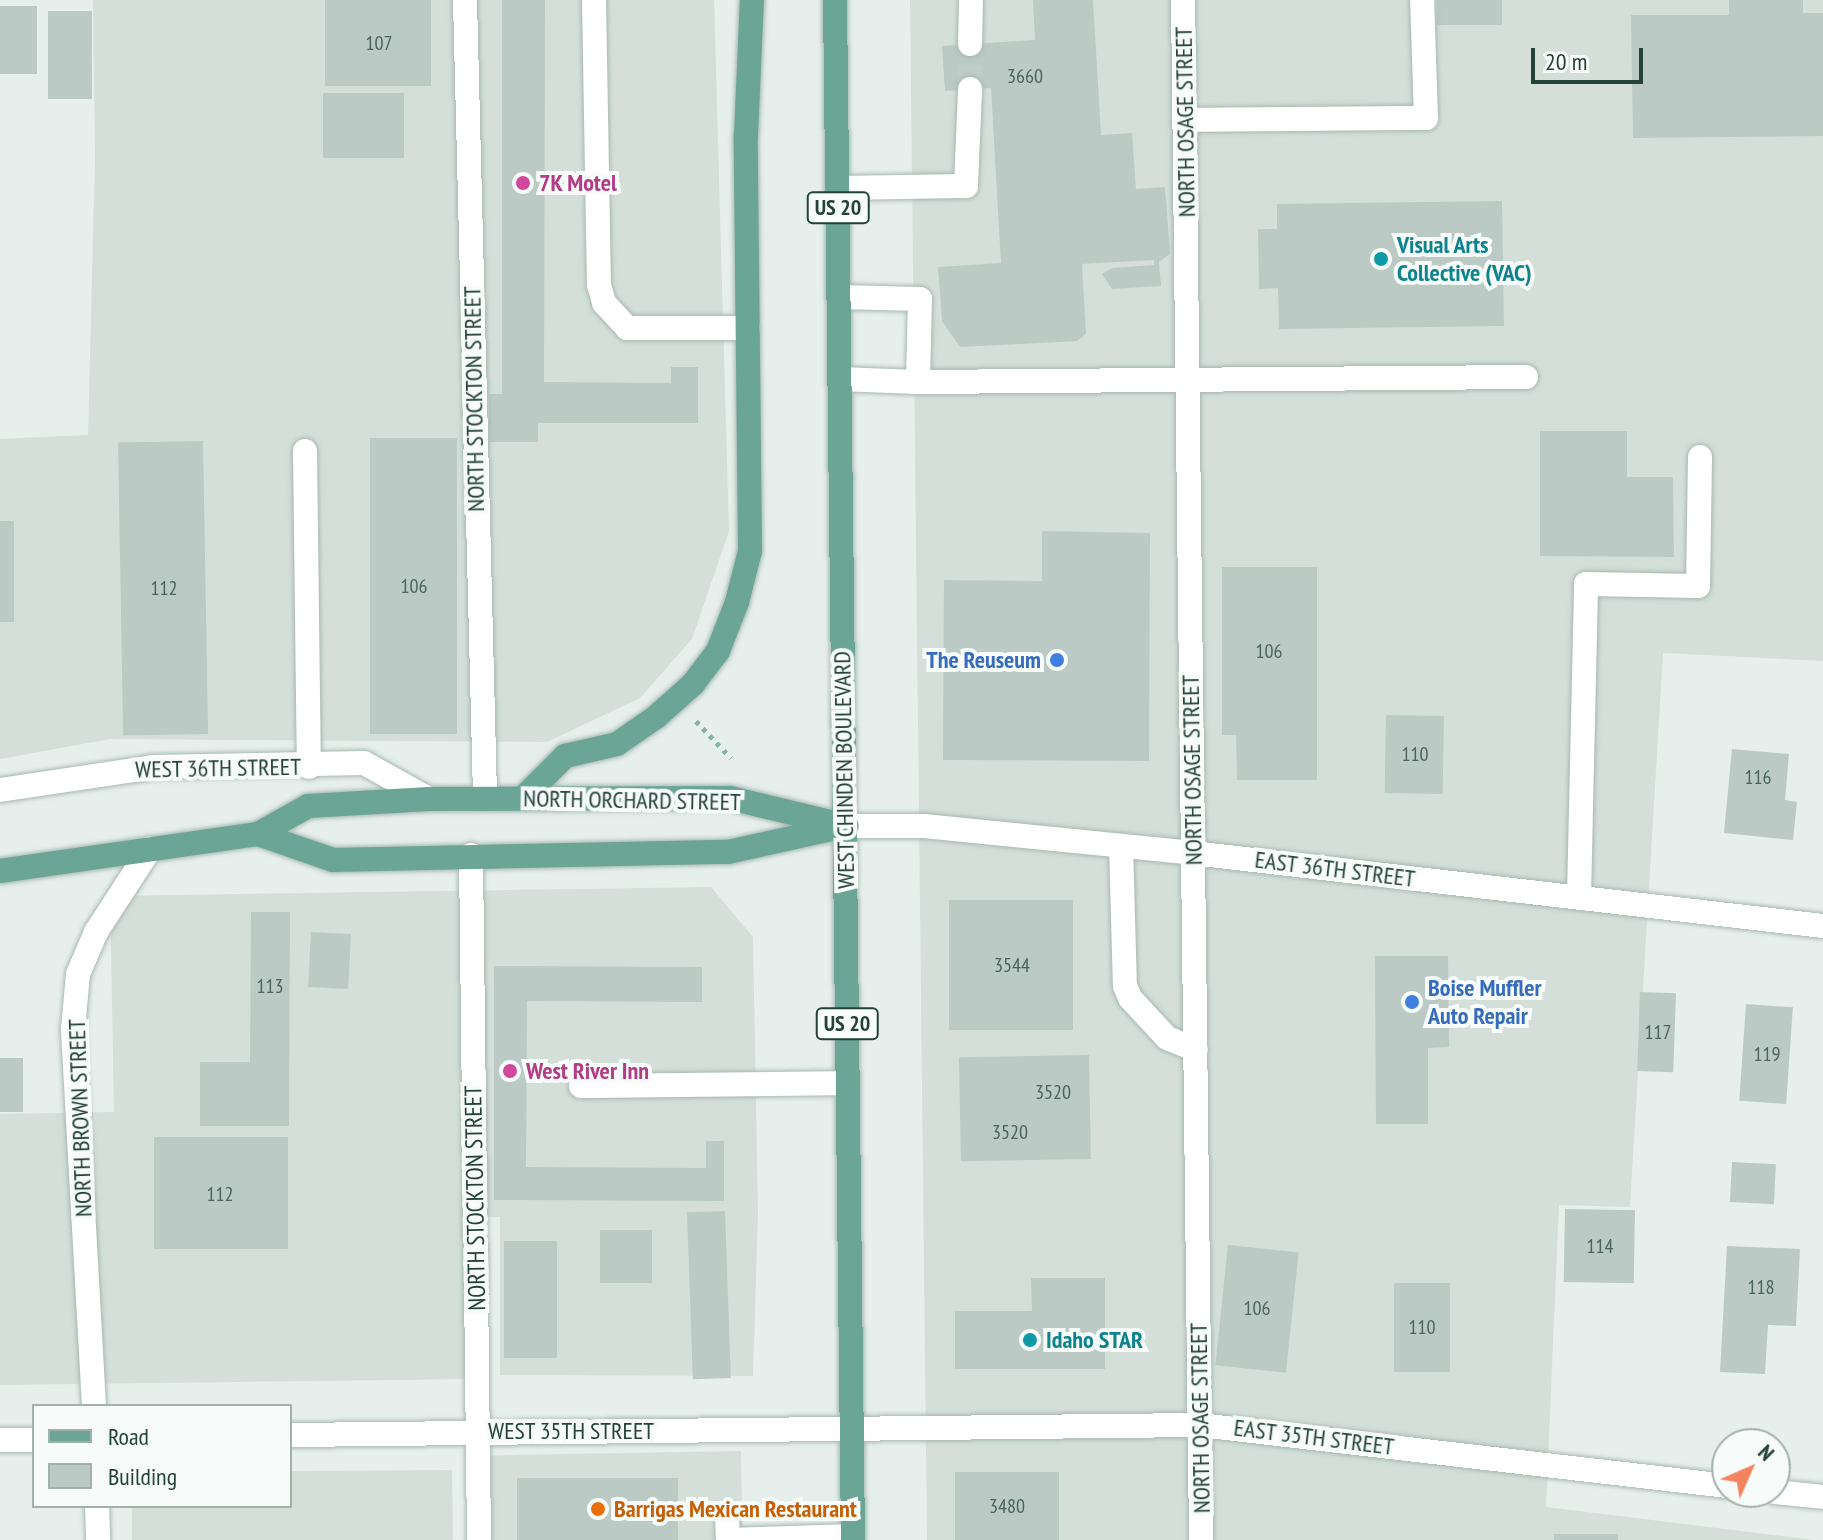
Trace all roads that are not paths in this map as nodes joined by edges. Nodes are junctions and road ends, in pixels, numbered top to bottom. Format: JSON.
{"nodes":[{"id":1,"x":465,"y":0,"type":"edge"},
{"id":2,"x":594,"y":0,"type":"edge"},
{"id":3,"x":752,"y":0,"type":"edge"},
{"id":4,"x":835,"y":0,"type":"edge"},
{"id":5,"x":971,"y":0,"type":"edge"},
{"id":6,"x":1183,"y":0,"type":"edge"},
{"id":7,"x":1422,"y":0,"type":"edge"},
{"id":8,"x":970,"y":44,"type":"tunnel mouth"},
{"id":9,"x":970,"y":89,"type":"tunnel mouth"},
{"id":10,"x":1185,"y":120,"type":"junction"},
{"id":11,"x":837,"y":188,"type":"junction"},
{"id":12,"x":839,"y":297,"type":"junction"},
{"id":13,"x":748,"y":328,"type":"junction"},
{"id":14,"x":1526,"y":377,"type":"dead end"},
{"id":15,"x":1189,"y":378,"type":"junction"},
{"id":16,"x":839,"y":379,"type":"junction"},
{"id":17,"x":918,"y":382,"type":"junction"},
{"id":18,"x":305,"y":451,"type":"dead end"},
{"id":19,"x":1700,"y":457,"type":"dead end"},
{"id":20,"x":309,"y":767,"type":"junction"},
{"id":21,"x":0,"y":790,"type":"edge"},
{"id":22,"x":525,"y":796,"type":"junction"},
{"id":23,"x":485,"y":798,"type":"junction"},
{"id":24,"x":429,"y":799,"type":"junction"},
{"id":25,"x":847,"y":826,"type":"junction"},
{"id":26,"x":258,"y":834,"type":"junction"},
{"id":27,"x":1121,"y":846,"type":"junction"},
{"id":28,"x":150,"y":849,"type":"junction"},
{"id":29,"x":1193,"y":853,"type":"junction"},
{"id":30,"x":471,"y":855,"type":"junction"},
{"id":31,"x":0,"y":871,"type":"edge"},
{"id":32,"x":1579,"y":897,"type":"junction"},
{"id":33,"x":1823,"y":926,"type":"edge"},
{"id":34,"x":1196,"y":1050,"type":"junction"},
{"id":35,"x":848,"y":1083,"type":"junction"},
{"id":36,"x":581,"y":1086,"type":"dead end"},
{"id":37,"x":94,"y":1404,"type":"edge"},
{"id":38,"x":1200,"y":1425,"type":"junction"},
{"id":39,"x":852,"y":1430,"type":"junction"},
{"id":40,"x":478,"y":1432,"type":"junction"},
{"id":41,"x":292,"y":1435,"type":"edge"},
{"id":42,"x":0,"y":1440,"type":"edge"},
{"id":43,"x":32,"y":1440,"type":"edge"},
{"id":44,"x":1711,"y":1484,"type":"edge"},
{"id":45,"x":1791,"y":1494,"type":"edge"},
{"id":46,"x":1823,"y":1497,"type":"edge"},
{"id":47,"x":97,"y":1508,"type":"edge"},
{"id":48,"x":727,"y":1515,"type":"dead end"},
{"id":49,"x":853,"y":1538,"type":"edge"},
{"id":50,"x":98,"y":1540,"type":"edge"},
{"id":51,"x":479,"y":1540,"type":"edge"},
{"id":52,"x":1201,"y":1540,"type":"edge"}],
"edges":[{"from":1,"to":23,"type":"street","name":"NORTH STOCKTON STREET"},
{"from":2,"to":13,"type":"street"},
{"from":3,"to":13,"type":"main road"},
{"from":4,"to":11,"type":"main road","name":"WEST CHINDEN BOULEVARD","number":"US 20"},
{"from":5,"to":8,"type":"street"},
{"from":6,"to":10,"type":"street","name":"NORTH OSAGE STREET"},
{"from":7,"to":10,"type":"street"},
{"from":9,"to":11,"type":"street"},
{"from":10,"to":15,"type":"street","name":"NORTH OSAGE STREET"},
{"from":11,"to":12,"type":"main road","name":"WEST CHINDEN BOULEVARD","number":"US 20"},
{"from":12,"to":16,"type":"main road","name":"WEST CHINDEN BOULEVARD","number":"US 20"},
{"from":12,"to":17,"type":"street"},
{"from":13,"to":22,"type":"main road"},
{"from":14,"to":15,"type":"street"},
{"from":15,"to":17,"type":"street"},
{"from":15,"to":29,"type":"street","name":"NORTH OSAGE STREET"},
{"from":16,"to":17,"type":"street"},
{"from":16,"to":25,"type":"main road","name":"WEST CHINDEN BOULEVARD","number":"US 20"},
{"from":18,"to":20,"type":"street"},
{"from":19,"to":32,"type":"street"},
{"from":20,"to":21,"type":"street","name":"WEST 36TH STREET"},
{"from":20,"to":24,"type":"street","name":"WEST 36TH STREET"},
{"from":22,"to":23,"type":"main road","name":"NORTH ORCHARD STREET"},
{"from":22,"to":25,"type":"main road","name":"NORTH ORCHARD STREET"},
{"from":23,"to":24,"type":"main road","name":"NORTH ORCHARD STREET"},
{"from":24,"to":26,"type":"main road","name":"NORTH ORCHARD STREET"},
{"from":25,"to":27,"type":"street","name":"EAST 36TH STREET"},
{"from":25,"to":30,"type":"main road","name":"NORTH ORCHARD STREET"},
{"from":25,"to":35,"type":"main road","name":"WEST CHINDEN BOULEVARD","number":"US 20"},
{"from":26,"to":28,"type":"main road","name":"NORTH ORCHARD STREET"},
{"from":26,"to":30,"type":"main road","name":"NORTH ORCHARD STREET"},
{"from":27,"to":29,"type":"street","name":"EAST 36TH STREET"},
{"from":27,"to":34,"type":"street"},
{"from":28,"to":31,"type":"main road","name":"NORTH ORCHARD STREET"},
{"from":28,"to":37,"type":"street","name":"NORTH BROWN STREET"},
{"from":29,"to":32,"type":"street","name":"EAST 36TH STREET"},
{"from":29,"to":34,"type":"street","name":"NORTH OSAGE STREET"},
{"from":30,"to":40,"type":"street","name":"NORTH STOCKTON STREET"},
{"from":32,"to":33,"type":"street","name":"EAST 36TH STREET"},
{"from":34,"to":38,"type":"street","name":"NORTH OSAGE STREET"},
{"from":35,"to":36,"type":"street"},
{"from":35,"to":39,"type":"main road","name":"WEST CHINDEN BOULEVARD","number":"US 20"},
{"from":38,"to":39,"type":"street","name":"EAST 35TH STREET"},
{"from":38,"to":44,"type":"street","name":"EAST 35TH STREET"},
{"from":38,"to":52,"type":"street","name":"NORTH OSAGE STREET"},
{"from":39,"to":40,"type":"street","name":"WEST 35TH STREET"},
{"from":39,"to":49,"type":"main road","name":"WEST CHINDEN BOULEVARD","number":"US 20"},
{"from":40,"to":41,"type":"street","name":"WEST 35TH STREET"},
{"from":40,"to":51,"type":"street","name":"NORTH STOCKTON STREET"},
{"from":42,"to":43,"type":"street"},
{"from":45,"to":46,"type":"street"},
{"from":47,"to":50,"type":"street"},
{"from":48,"to":49,"type":"street"}]}
